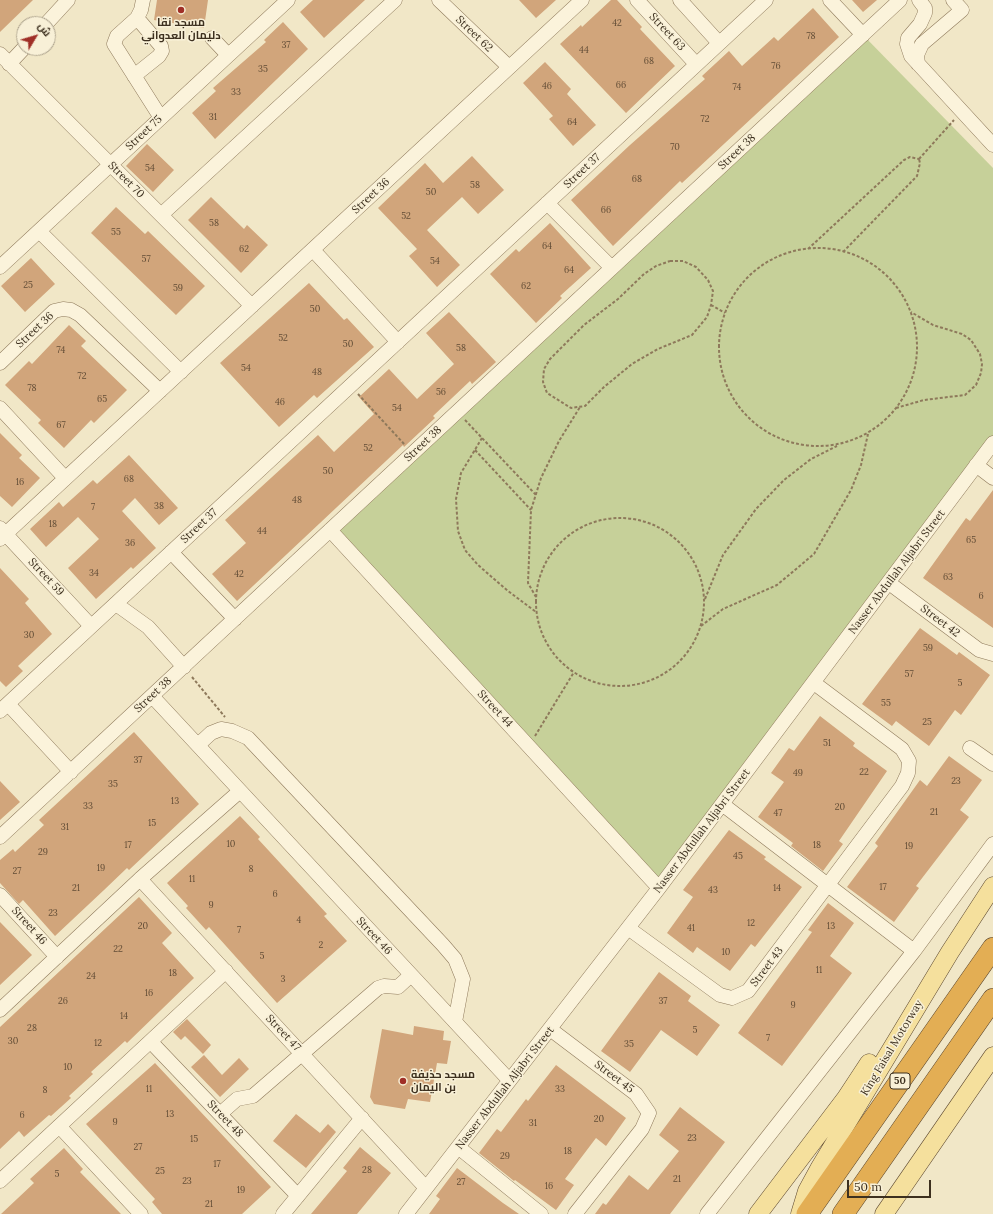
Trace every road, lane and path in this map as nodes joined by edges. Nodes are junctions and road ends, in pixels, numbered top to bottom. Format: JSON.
{"nodes":[{"id":1,"x":68,"y":0,"type":"edge"},
{"id":2,"x":143,"y":0,"type":"edge"},
{"id":3,"x":288,"y":0,"type":"edge"},
{"id":4,"x":395,"y":0,"type":"edge"},
{"id":5,"x":439,"y":0,"type":"edge"},
{"id":6,"x":582,"y":0,"type":"edge"},
{"id":7,"x":637,"y":0,"type":"edge"},
{"id":8,"x":680,"y":0,"type":"edge"},
{"id":9,"x":766,"y":0,"type":"edge"},
{"id":10,"x":830,"y":0,"type":"edge"},
{"id":11,"x":900,"y":0,"type":"edge"},
{"id":12,"x":919,"y":0,"type":"edge"},
{"id":13,"x":958,"y":5,"type":"edge"},
{"id":14,"x":53,"y":16,"type":"edge"},
{"id":15,"x":137,"y":18,"type":"junction"},
{"id":16,"x":863,"y":35,"type":"junction"},
{"id":17,"x":212,"y":38,"type":"dead end"},
{"id":18,"x":719,"y":43,"type":"junction"},
{"id":19,"x":16,"y":53,"type":"edge"},
{"id":20,"x":228,"y":56,"type":"junction"},
{"id":21,"x":5,"y":59,"type":"edge"},
{"id":22,"x":696,"y":64,"type":"junction"},
{"id":23,"x":918,"y":64,"type":"junction"},
{"id":24,"x":509,"y":68,"type":"junction"},
{"id":25,"x":134,"y":76,"type":"junction"},
{"id":26,"x":962,"y":112,"type":"junction"},
{"id":27,"x":161,"y":118,"type":"junction"},
{"id":28,"x":993,"y":145,"type":"edge"},
{"id":29,"x":919,"y":159,"type":"junction"},
{"id":30,"x":110,"y":164,"type":"junction"},
{"id":31,"x":547,"y":203,"type":"junction"},
{"id":32,"x":162,"y":215,"type":"junction"},
{"id":33,"x":39,"y":230,"type":"junction"},
{"id":34,"x":808,"y":249,"type":"junction"},
{"id":35,"x":313,"y":250,"type":"junction"},
{"id":36,"x":844,"y":252,"type":"junction"},
{"id":37,"x":0,"y":267,"type":"edge"},
{"id":38,"x":612,"y":268,"type":"junction"},
{"id":39,"x":711,"y":305,"type":"junction"},
{"id":40,"x":252,"y":306,"type":"junction"},
{"id":41,"x":910,"y":311,"type":"junction"},
{"id":42,"x":725,"y":312,"type":"junction"},
{"id":43,"x":398,"y":342,"type":"junction"},
{"id":44,"x":1,"y":361,"type":"edge"},
{"id":45,"x":181,"y":372,"type":"junction"},
{"id":46,"x":350,"y":386,"type":"junction"},
{"id":47,"x":160,"y":391,"type":"junction"},
{"id":48,"x":580,"y":407,"type":"junction"},
{"id":49,"x":0,"y":408,"type":"edge"},
{"id":50,"x":896,"y":408,"type":"junction"},
{"id":51,"x":458,"y":412,"type":"junction"},
{"id":52,"x":868,"y":434,"type":"junction"},
{"id":53,"x":482,"y":438,"type":"junction"},
{"id":54,"x":993,"y":443,"type":"edge"},
{"id":55,"x":840,"y":444,"type":"junction"},
{"id":56,"x":475,"y":450,"type":"junction"},
{"id":57,"x":413,"y":453,"type":"junction"},
{"id":58,"x":976,"y":465,"type":"junction"},
{"id":59,"x":65,"y":478,"type":"junction"},
{"id":60,"x":993,"y":478,"type":"edge"},
{"id":61,"x":536,"y":495,"type":"junction"},
{"id":62,"x":531,"y":510,"type":"junction"},
{"id":63,"x":330,"y":530,"type":"junction"},
{"id":64,"x":2,"y":534,"type":"edge"},
{"id":65,"x":172,"y":552,"type":"junction"},
{"id":66,"x":889,"y":583,"type":"junction"},
{"id":67,"x":536,"y":597,"type":"junction"},
{"id":68,"x":704,"y":601,"type":"junction"},
{"id":69,"x":116,"y":604,"type":"junction"},
{"id":70,"x":536,"y":612,"type":"junction"},
{"id":71,"x":235,"y":619,"type":"junction"},
{"id":72,"x":92,"y":626,"type":"junction"},
{"id":73,"x":700,"y":626,"type":"junction"},
{"id":74,"x":993,"y":654,"type":"edge"},
{"id":75,"x":184,"y":667,"type":"junction"},
{"id":76,"x":574,"y":672,"type":"junction"},
{"id":77,"x":814,"y":683,"type":"junction"},
{"id":78,"x":152,"y":696,"type":"junction"},
{"id":79,"x":4,"y":708,"type":"edge"},
{"id":80,"x":232,"y":731,"type":"junction"},
{"id":81,"x":198,"y":745,"type":"junction"},
{"id":82,"x":528,"y":746,"type":"junction"},
{"id":83,"x":970,"y":748,"type":"dead end"},
{"id":84,"x":993,"y":764,"type":"edge"},
{"id":85,"x":71,"y":772,"type":"junction"},
{"id":86,"x":240,"y":791,"type":"junction"},
{"id":87,"x":722,"y":804,"type":"junction"},
{"id":88,"x":0,"y":837,"type":"edge"},
{"id":89,"x":993,"y":844,"type":"edge"},
{"id":90,"x":140,"y":879,"type":"junction"},
{"id":91,"x":827,"y":885,"type":"junction"},
{"id":92,"x":993,"y":886,"type":"edge"},
{"id":93,"x":659,"y":888,"type":"junction"},
{"id":94,"x":0,"y":894,"type":"edge"},
{"id":95,"x":628,"y":928,"type":"junction"},
{"id":96,"x":993,"y":948,"type":"edge"},
{"id":97,"x":914,"y":951,"type":"junction"},
{"id":98,"x":57,"y":957,"type":"junction"},
{"id":99,"x":226,"y":971,"type":"junction"},
{"id":100,"x":411,"y":975,"type":"junction"},
{"id":101,"x":921,"y":998,"type":"junction"},
{"id":102,"x":993,"y":999,"type":"edge"},
{"id":103,"x":0,"y":1010,"type":"edge"},
{"id":104,"x":455,"y":1022,"type":"junction"},
{"id":105,"x":550,"y":1029,"type":"junction"},
{"id":106,"x":151,"y":1042,"type":"junction"},
{"id":107,"x":302,"y":1054,"type":"junction"},
{"id":108,"x":993,"y":1056,"type":"edge"},
{"id":109,"x":508,"y":1080,"type":"junction"},
{"id":110,"x":220,"y":1114,"type":"junction"},
{"id":111,"x":362,"y":1118,"type":"junction"},
{"id":112,"x":59,"y":1126,"type":"junction"},
{"id":113,"x":458,"y":1147,"type":"junction"},
{"id":114,"x":0,"y":1181,"type":"edge"},
{"id":115,"x":426,"y":1188,"type":"junction"},
{"id":116,"x":298,"y":1196,"type":"junction"},
{"id":117,"x":141,"y":1214,"type":"edge"},
{"id":118,"x":283,"y":1214,"type":"edge"},
{"id":119,"x":406,"y":1214,"type":"edge"},
{"id":120,"x":540,"y":1214,"type":"edge"},
{"id":121,"x":575,"y":1214,"type":"edge"},
{"id":122,"x":707,"y":1214,"type":"edge"},
{"id":123,"x":758,"y":1214,"type":"edge"},
{"id":124,"x":800,"y":1214,"type":"edge"},
{"id":125,"x":807,"y":1214,"type":"edge"},
{"id":126,"x":843,"y":1214,"type":"edge"},
{"id":127,"x":884,"y":1214,"type":"edge"}],
"edges":[{"from":1,"to":14,"type":"street"},
{"from":2,"to":15,"type":"street"},
{"from":3,"to":20,"type":"street","name":"Street 75"},
{"from":4,"to":32,"type":"street"},
{"from":5,"to":24,"type":"street","name":"Street 62"},
{"from":6,"to":24,"type":"street","name":"Street 36"},
{"from":7,"to":22,"type":"street","name":"Street 63"},
{"from":8,"to":18,"type":"street"},
{"from":9,"to":18,"type":"street","name":"Street 37"},
{"from":10,"to":16,"type":"street"},
{"from":11,"to":16,"type":"street","name":"Street 38"},
{"from":12,"to":23,"type":"street"},
{"from":13,"to":23,"type":"street"},
{"from":15,"to":25,"type":"street"},
{"from":15,"to":25,"type":"street"},
{"from":16,"to":38,"type":"street","name":"Street 38"},
{"from":17,"to":20,"type":"street"},
{"from":18,"to":22,"type":"street","name":"Street 37"},
{"from":19,"to":21,"type":"street"},
{"from":20,"to":27,"type":"street","name":"Street 75"},
{"from":21,"to":30,"type":"street","name":"Street 70"},
{"from":22,"to":31,"type":"street","name":"Street 37"},
{"from":23,"to":26,"type":"street"},
{"from":24,"to":35,"type":"street","name":"Street 36"},
{"from":25,"to":27,"type":"street"},
{"from":26,"to":28,"type":"street"},
{"from":26,"to":29,"type":"path"},
{"from":27,"to":30,"type":"street","name":"Street 75"},
{"from":29,"to":34,"type":"path"},
{"from":29,"to":36,"type":"path"},
{"from":30,"to":32,"type":"street","name":"Street 70"},
{"from":30,"to":33,"type":"street","name":"Street 75"},
{"from":31,"to":38,"type":"street"},
{"from":31,"to":43,"type":"street","name":"Street 37"},
{"from":32,"to":40,"type":"street","name":"Street 70"},
{"from":33,"to":37,"type":"street","name":"Street 75"},
{"from":33,"to":45,"type":"street"},
{"from":34,"to":36,"type":"path"},
{"from":34,"to":42,"type":"path"},
{"from":35,"to":40,"type":"street","name":"Street 36"},
{"from":35,"to":43,"type":"street"},
{"from":36,"to":41,"type":"path"},
{"from":38,"to":51,"type":"street","name":"Street 38"},
{"from":39,"to":42,"type":"path"},
{"from":39,"to":48,"type":"path"},
{"from":39,"to":48,"type":"path"},
{"from":40,"to":45,"type":"street","name":"Street 36"},
{"from":41,"to":50,"type":"path"},
{"from":41,"to":50,"type":"path"},
{"from":42,"to":55,"type":"path"},
{"from":43,"to":46,"type":"street","name":"Street 37"},
{"from":44,"to":47,"type":"street","name":"Street 36"},
{"from":45,"to":47,"type":"street","name":"Street 36"},
{"from":46,"to":57,"type":"path"},
{"from":46,"to":65,"type":"street","name":"Street 37"},
{"from":47,"to":59,"type":"street","name":"Street 36"},
{"from":48,"to":61,"type":"path"},
{"from":49,"to":59,"type":"street"},
{"from":50,"to":52,"type":"path"},
{"from":51,"to":53,"type":"path"},
{"from":51,"to":57,"type":"street","name":"Street 38"},
{"from":52,"to":55,"type":"path"},
{"from":52,"to":73,"type":"path"},
{"from":53,"to":56,"type":"path"},
{"from":53,"to":61,"type":"path"},
{"from":54,"to":58,"type":"street","name":"Nasser Abdullah Aljabri Street"},
{"from":55,"to":68,"type":"path"},
{"from":56,"to":62,"type":"path"},
{"from":56,"to":70,"type":"path"},
{"from":57,"to":63,"type":"street","name":"Street 38"},
{"from":58,"to":60,"type":"street"},
{"from":58,"to":66,"type":"street","name":"Nasser Abdullah Aljabri Street"},
{"from":59,"to":64,"type":"street","name":"Street 36"},
{"from":61,"to":62,"type":"path"},
{"from":62,"to":67,"type":"path"},
{"from":63,"to":71,"type":"street","name":"Street 38"},
{"from":63,"to":82,"type":"street","name":"Street 44"},
{"from":64,"to":72,"type":"street","name":"Street 59"},
{"from":65,"to":69,"type":"street","name":"Street 37"},
{"from":65,"to":71,"type":"street"},
{"from":66,"to":74,"type":"street","name":"Street 42"},
{"from":66,"to":77,"type":"street","name":"Nasser Abdullah Aljabri Street"},
{"from":67,"to":68,"type":"path"},
{"from":67,"to":70,"type":"path"},
{"from":68,"to":73,"type":"path"},
{"from":69,"to":72,"type":"street","name":"Street 37"},
{"from":69,"to":75,"type":"street"},
{"from":70,"to":76,"type":"path"},
{"from":71,"to":75,"type":"street","name":"Street 38"},
{"from":72,"to":79,"type":"street","name":"Street 37"},
{"from":73,"to":76,"type":"path"},
{"from":75,"to":78,"type":"street","name":"Street 38"},
{"from":75,"to":80,"type":"path"},
{"from":76,"to":82,"type":"path"},
{"from":77,"to":87,"type":"street","name":"Nasser Abdullah Aljabri Street"},
{"from":77,"to":91,"type":"street","name":"Street 43"},
{"from":78,"to":81,"type":"street","name":"Street 46"},
{"from":78,"to":85,"type":"street","name":"Street 38"},
{"from":79,"to":85,"type":"street"},
{"from":80,"to":81,"type":"street"},
{"from":80,"to":104,"type":"street"},
{"from":81,"to":86,"type":"street","name":"Street 46"},
{"from":82,"to":93,"type":"street","name":"Street 44"},
{"from":83,"to":84,"type":"street"},
{"from":85,"to":88,"type":"street","name":"Street 38"},
{"from":86,"to":90,"type":"street"},
{"from":86,"to":100,"type":"street","name":"Street 46"},
{"from":87,"to":91,"type":"street"},
{"from":87,"to":93,"type":"street","name":"Nasser Abdullah Aljabri Street"},
{"from":89,"to":97,"type":"street"},
{"from":90,"to":98,"type":"street"},
{"from":90,"to":99,"type":"street","name":"Street 47"},
{"from":91,"to":95,"type":"street","name":"Street 43"},
{"from":91,"to":97,"type":"street"},
{"from":92,"to":101,"type":"main road","name":"King Faisal Motorway"},
{"from":93,"to":95,"type":"street","name":"Nasser Abdullah Aljabri Street"},
{"from":94,"to":98,"type":"street","name":"Street 46"},
{"from":95,"to":105,"type":"street","name":"Nasser Abdullah Aljabri Street"},
{"from":96,"to":125,"type":"highway","name":"King Faisal Motorway","number":"50"},
{"from":97,"to":122,"type":"street"},
{"from":98,"to":103,"type":"street"},
{"from":99,"to":106,"type":"street"},
{"from":99,"to":107,"type":"street","name":"Street 47"},
{"from":100,"to":104,"type":"street","name":"Street 46"},
{"from":100,"to":107,"type":"street"},
{"from":101,"to":123,"type":"main road"},
{"from":101,"to":124,"type":"main road","name":"King Faisal Motorway"},
{"from":102,"to":126,"type":"highway"},
{"from":104,"to":109,"type":"street","name":"Street 46"},
{"from":105,"to":109,"type":"street","name":"Nasser Abdullah Aljabri Street"},
{"from":105,"to":121,"type":"street","name":"Street 45"},
{"from":106,"to":110,"type":"street","name":"Street 48"},
{"from":106,"to":112,"type":"street"},
{"from":107,"to":110,"type":"street"},
{"from":107,"to":111,"type":"street","name":"Street 47"},
{"from":108,"to":127,"type":"main road"},
{"from":109,"to":113,"type":"street","name":"Nasser Abdullah Aljabri Street"},
{"from":110,"to":116,"type":"street","name":"Street 48"},
{"from":111,"to":115,"type":"street","name":"Street 47"},
{"from":111,"to":116,"type":"street"},
{"from":112,"to":114,"type":"street"},
{"from":112,"to":117,"type":"street"},
{"from":113,"to":115,"type":"street","name":"Nasser Abdullah Aljabri Street"},
{"from":113,"to":120,"type":"street"},
{"from":115,"to":119,"type":"street","name":"Nasser Abdullah Aljabri Street"},
{"from":116,"to":118,"type":"street"}]}
